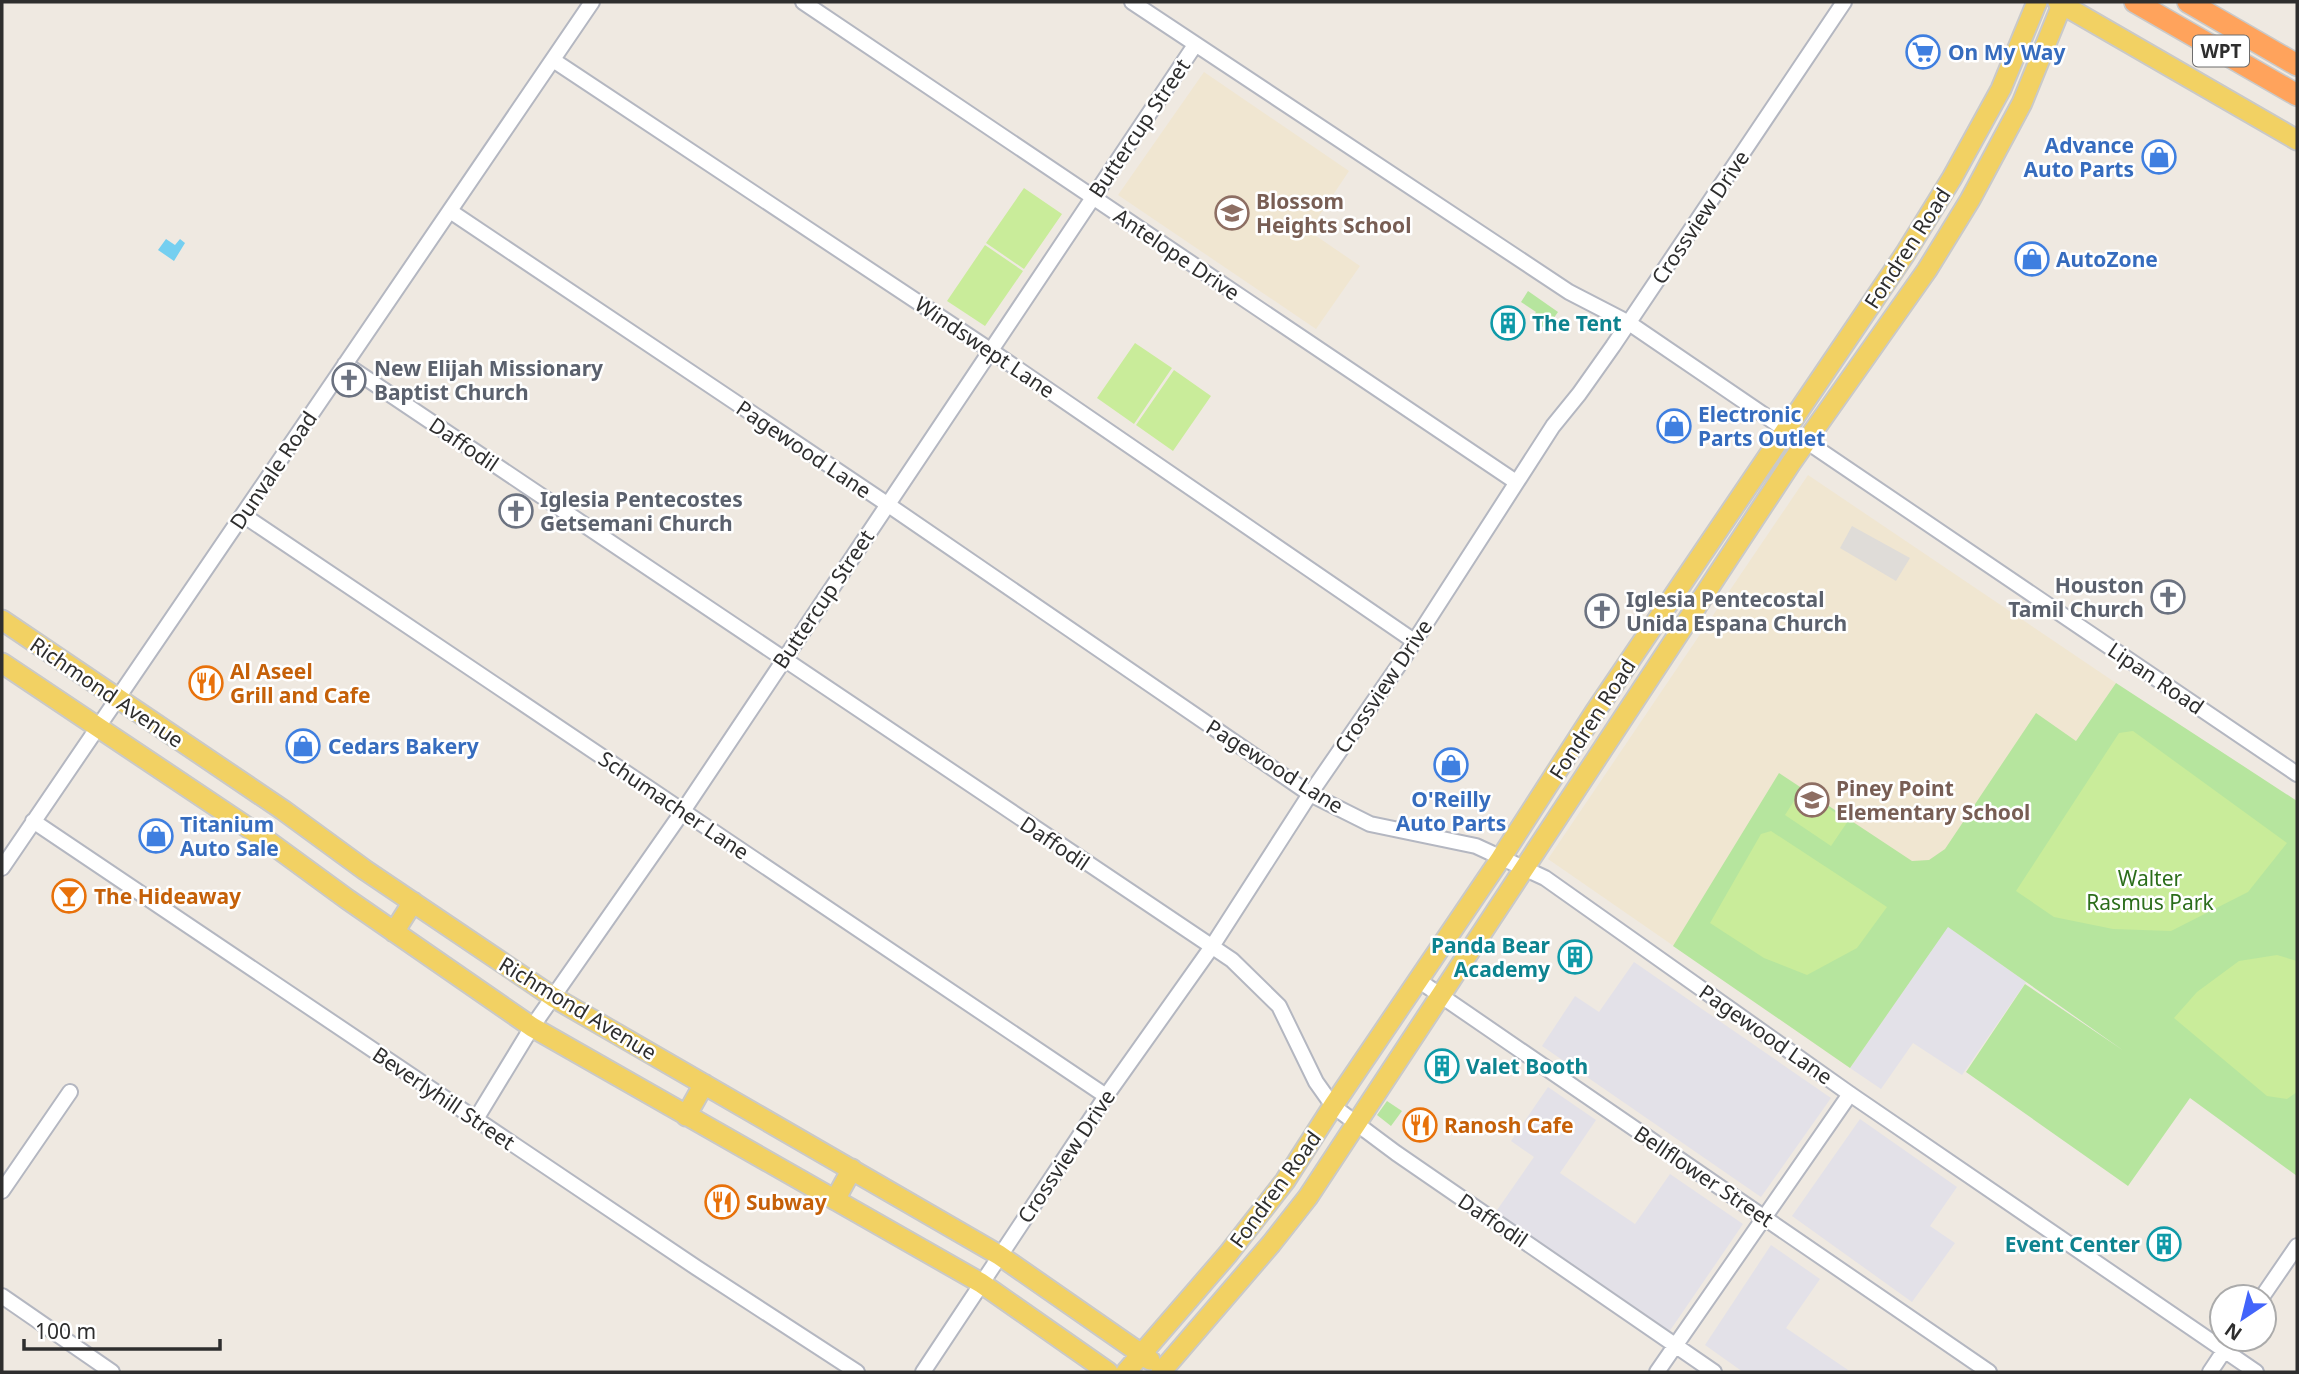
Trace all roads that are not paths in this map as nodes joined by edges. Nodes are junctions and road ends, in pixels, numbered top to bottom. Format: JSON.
{"nodes":[{"id":1,"x":592,"y":2,"type":"edge"},
{"id":2,"x":803,"y":2,"type":"edge"},
{"id":3,"x":1132,"y":2,"type":"edge"},
{"id":4,"x":1844,"y":2,"type":"edge"},
{"id":5,"x":2036,"y":2,"type":"edge"},
{"id":6,"x":2188,"y":2,"type":"edge"},
{"id":7,"x":2061,"y":3,"type":"edge"},
{"id":8,"x":2140,"y":5,"type":"edge"},
{"id":9,"x":1195,"y":45,"type":"junction"},
{"id":10,"x":553,"y":60,"type":"junction"},
{"id":11,"x":2297,"y":65,"type":"edge"},
{"id":12,"x":2297,"y":94,"type":"edge"},
{"id":13,"x":1984,"y":119,"type":"junction"},
{"id":14,"x":2006,"y":133,"type":"junction"},
{"id":15,"x":2297,"y":139,"type":"edge"},
{"id":16,"x":1093,"y":197,"type":"junction"},
{"id":17,"x":450,"y":211,"type":"junction"},
{"id":18,"x":1905,"y":254,"type":"junction"},
{"id":19,"x":1927,"y":270,"type":"junction"},
{"id":20,"x":1629,"y":323,"type":"junction"},
{"id":21,"x":990,"y":350,"type":"junction"},
{"id":22,"x":1838,"y":352,"type":"junction"},
{"id":23,"x":345,"y":364,"type":"junction"},
{"id":24,"x":1786,"y":430,"type":"junction"},
{"id":25,"x":1806,"y":441,"type":"junction"},
{"id":26,"x":1516,"y":482,"type":"junction"},
{"id":27,"x":887,"y":504,"type":"junction"},
{"id":28,"x":243,"y":515,"type":"junction"},
{"id":29,"x":1745,"y":534,"type":"junction"},
{"id":30,"x":1686,"y":577,"type":"junction"},
{"id":31,"x":1705,"y":592,"type":"junction"},
{"id":32,"x":2,"y":620,"type":"edge"},
{"id":33,"x":1414,"y":640,"type":"junction"},
{"id":34,"x":782,"y":660,"type":"junction"},
{"id":35,"x":2,"y":663,"type":"edge"},
{"id":36,"x":117,"y":699,"type":"junction"},
{"id":37,"x":1595,"y":712,"type":"junction"},
{"id":38,"x":1616,"y":727,"type":"junction"},
{"id":39,"x":97,"y":728,"type":"junction"},
{"id":40,"x":2297,"y":774,"type":"edge"},
{"id":41,"x":1310,"y":794,"type":"junction"},
{"id":42,"x":270,"y":801,"type":"junction"},
{"id":43,"x":683,"y":811,"type":"junction"},
{"id":44,"x":33,"y":821,"type":"junction"},
{"id":45,"x":249,"y":828,"type":"junction"},
{"id":46,"x":1501,"y":858,"type":"junction"},
{"id":47,"x":2,"y":868,"type":"edge"},
{"id":48,"x":1525,"y":869,"type":"junction"},
{"id":49,"x":413,"y":902,"type":"junction"},
{"id":50,"x":394,"y":932,"type":"junction"},
{"id":51,"x":1211,"y":948,"type":"junction"},
{"id":52,"x":1418,"y":980,"type":"junction"},
{"id":53,"x":1441,"y":996,"type":"junction"},
{"id":54,"x":553,"y":997,"type":"junction"},
{"id":55,"x":532,"y":1027,"type":"junction"},
{"id":56,"x":704,"y":1084,"type":"junction"},
{"id":57,"x":70,"y":1092,"type":"dead end"},
{"id":58,"x":1850,"y":1094,"type":"junction"},
{"id":59,"x":1106,"y":1097,"type":"junction"},
{"id":60,"x":1333,"y":1106,"type":"junction"},
{"id":61,"x":686,"y":1116,"type":"junction"},
{"id":62,"x":476,"y":1119,"type":"junction"},
{"id":63,"x":1355,"y":1124,"type":"junction"},
{"id":64,"x":852,"y":1170,"type":"junction"},
{"id":65,"x":2,"y":1191,"type":"edge"},
{"id":66,"x":835,"y":1200,"type":"junction"},
{"id":67,"x":1765,"y":1217,"type":"junction"},
{"id":68,"x":2297,"y":1246,"type":"edge"},
{"id":69,"x":999,"y":1255,"type":"junction"},
{"id":70,"x":981,"y":1283,"type":"junction"},
{"id":71,"x":2272,"y":1283,"type":"edge"},
{"id":72,"x":2,"y":1296,"type":"edge"},
{"id":73,"x":2208,"y":1331,"type":"edge"},
{"id":74,"x":1676,"y":1346,"type":"junction"},
{"id":75,"x":2223,"y":1353,"type":"edge"},
{"id":76,"x":2237,"y":1353,"type":"edge"},
{"id":77,"x":1142,"y":1354,"type":"junction"},
{"id":78,"x":1164,"y":1371,"type":"edge"},
{"id":79,"x":112,"y":1372,"type":"edge"},
{"id":80,"x":857,"y":1372,"type":"edge"},
{"id":81,"x":923,"y":1372,"type":"edge"},
{"id":82,"x":1108,"y":1372,"type":"edge"},
{"id":83,"x":1126,"y":1372,"type":"edge"},
{"id":84,"x":1657,"y":1372,"type":"edge"},
{"id":85,"x":1714,"y":1372,"type":"edge"},
{"id":86,"x":1989,"y":1372,"type":"edge"},
{"id":87,"x":2210,"y":1372,"type":"edge"},
{"id":88,"x":2256,"y":1372,"type":"edge"}],
"edges":[{"from":1,"to":10,"type":"street","name":"Dunvale Road"},
{"from":2,"to":16,"type":"street","name":"Antelope Drive"},
{"from":3,"to":9,"type":"street"},
{"from":4,"to":20,"type":"street","name":"Crossview Drive"},
{"from":5,"to":13,"type":"main road","name":"Fondren Road"},
{"from":6,"to":11,"type":"highway","number":"WPT"},
{"from":7,"to":14,"type":"main road","name":"Fondren Road"},
{"from":7,"to":15,"type":"main road"},
{"from":8,"to":12,"type":"highway","number":"WPT"},
{"from":9,"to":16,"type":"street","name":"Buttercup Street"},
{"from":9,"to":20,"type":"street"},
{"from":10,"to":17,"type":"street","name":"Dunvale Road"},
{"from":10,"to":21,"type":"street","name":"Windswept Lane"},
{"from":13,"to":14,"type":"main road"},
{"from":13,"to":18,"type":"main road","name":"Fondren Road"},
{"from":14,"to":19,"type":"main road","name":"Fondren Road"},
{"from":16,"to":21,"type":"street","name":"Buttercup Street"},
{"from":16,"to":26,"type":"street","name":"Antelope Drive"},
{"from":17,"to":23,"type":"street","name":"Dunvale Road"},
{"from":17,"to":27,"type":"street","name":"Pagewood Lane"},
{"from":18,"to":19,"type":"main road"},
{"from":18,"to":22,"type":"main road","name":"Fondren Road"},
{"from":19,"to":25,"type":"main road","name":"Fondren Road"},
{"from":20,"to":24,"type":"street"},
{"from":20,"to":26,"type":"street","name":"Crossview Drive"},
{"from":21,"to":27,"type":"street","name":"Buttercup Street"},
{"from":21,"to":33,"type":"street","name":"Windswept Lane"},
{"from":22,"to":24,"type":"main road","name":"Fondren Road"},
{"from":22,"to":25,"type":"main road"},
{"from":23,"to":28,"type":"street","name":"Dunvale Road"},
{"from":23,"to":34,"type":"street","name":"Daffodil"},
{"from":24,"to":29,"type":"main road"},
{"from":24,"to":30,"type":"main road","name":"Fondren Road"},
{"from":25,"to":29,"type":"main road","name":"Fondren Road"},
{"from":25,"to":40,"type":"street","name":"Lipan Road"},
{"from":26,"to":33,"type":"street","name":"Crossview Drive"},
{"from":27,"to":34,"type":"street","name":"Buttercup Street"},
{"from":27,"to":41,"type":"street","name":"Pagewood Lane"},
{"from":28,"to":36,"type":"street","name":"Dunvale Road"},
{"from":28,"to":43,"type":"street","name":"Schumacher Lane"},
{"from":29,"to":31,"type":"main road","name":"Fondren Road"},
{"from":30,"to":31,"type":"main road"},
{"from":30,"to":37,"type":"main road","name":"Fondren Road"},
{"from":31,"to":38,"type":"main road","name":"Fondren Road"},
{"from":32,"to":36,"type":"main road","name":"Richmond Avenue"},
{"from":33,"to":41,"type":"street","name":"Crossview Drive"},
{"from":34,"to":43,"type":"street","name":"Buttercup Street"},
{"from":34,"to":51,"type":"street","name":"Daffodil"},
{"from":35,"to":39,"type":"main road","name":"Richmond Avenue"},
{"from":36,"to":39,"type":"street","name":"Dunvale Road"},
{"from":36,"to":42,"type":"main road","name":"Richmond Avenue"},
{"from":37,"to":38,"type":"main road"},
{"from":37,"to":46,"type":"main road","name":"Fondren Road"},
{"from":38,"to":48,"type":"main road","name":"Fondren Road"},
{"from":39,"to":44,"type":"street","name":"Dunvale Road"},
{"from":39,"to":45,"type":"main road","name":"Richmond Avenue"},
{"from":41,"to":46,"type":"street","name":"Pagewood Lane"},
{"from":41,"to":51,"type":"street","name":"Crossview Drive"},
{"from":42,"to":45,"type":"main road"},
{"from":42,"to":49,"type":"main road","name":"Richmond Avenue"},
{"from":43,"to":54,"type":"street","name":"Buttercup Street"},
{"from":43,"to":59,"type":"street","name":"Schumacher Lane"},
{"from":44,"to":47,"type":"street","name":"Dunvale Road"},
{"from":44,"to":62,"type":"street","name":"Beverlyhill Street"},
{"from":45,"to":50,"type":"main road","name":"Richmond Avenue"},
{"from":46,"to":48,"type":"street","name":"Pagewood Lane"},
{"from":46,"to":52,"type":"main road","name":"Fondren Road"},
{"from":48,"to":53,"type":"main road","name":"Fondren Road"},
{"from":48,"to":58,"type":"street","name":"Pagewood Lane"},
{"from":49,"to":50,"type":"main road"},
{"from":49,"to":54,"type":"main road","name":"Richmond Avenue"},
{"from":50,"to":55,"type":"main road","name":"Richmond Avenue"},
{"from":51,"to":59,"type":"street","name":"Crossview Drive"},
{"from":51,"to":60,"type":"street","name":"Daffodil"},
{"from":52,"to":53,"type":"street","name":"Bellflower Street"},
{"from":52,"to":60,"type":"main road","name":"Fondren Road"},
{"from":53,"to":63,"type":"main road","name":"Fondren Road"},
{"from":53,"to":67,"type":"street","name":"Bellflower Street"},
{"from":54,"to":55,"type":"street","name":"Buttercup Street"},
{"from":54,"to":56,"type":"main road","name":"Richmond Avenue"},
{"from":55,"to":61,"type":"main road","name":"Richmond Avenue"},
{"from":55,"to":62,"type":"street","name":"Buttercup Street"},
{"from":56,"to":61,"type":"main road"},
{"from":56,"to":64,"type":"main road","name":"Richmond Avenue"},
{"from":57,"to":65,"type":"street"},
{"from":58,"to":67,"type":"street"},
{"from":58,"to":73,"type":"street","name":"Pagewood Lane"},
{"from":59,"to":69,"type":"street","name":"Crossview Drive"},
{"from":60,"to":63,"type":"street","name":"Daffodil"},
{"from":60,"to":77,"type":"main road","name":"Fondren Road"},
{"from":61,"to":66,"type":"main road","name":"Richmond Avenue"},
{"from":62,"to":80,"type":"street","name":"Beverlyhill Street"},
{"from":63,"to":74,"type":"street","name":"Daffodil"},
{"from":63,"to":78,"type":"main road","name":"Fondren Road"},
{"from":64,"to":66,"type":"main road"},
{"from":64,"to":69,"type":"main road","name":"Richmond Avenue"},
{"from":66,"to":70,"type":"main road","name":"Richmond Avenue"},
{"from":67,"to":74,"type":"street"},
{"from":67,"to":86,"type":"street","name":"Bellflower Street"},
{"from":68,"to":71,"type":"street"},
{"from":69,"to":70,"type":"street","name":"Crossview Drive"},
{"from":69,"to":77,"type":"main road","name":"Richmond Avenue"},
{"from":70,"to":81,"type":"street","name":"Crossview Drive"},
{"from":70,"to":82,"type":"main road","name":"Richmond Avenue"},
{"from":72,"to":79,"type":"street"},
{"from":74,"to":84,"type":"street"},
{"from":74,"to":85,"type":"street","name":"Daffodil"},
{"from":75,"to":87,"type":"street"},
{"from":76,"to":88,"type":"street","name":"Pagewood Lane"},
{"from":77,"to":78,"type":"main road","name":"Richmond Avenue"},
{"from":77,"to":83,"type":"main road","name":"Fondren Road"}]}
